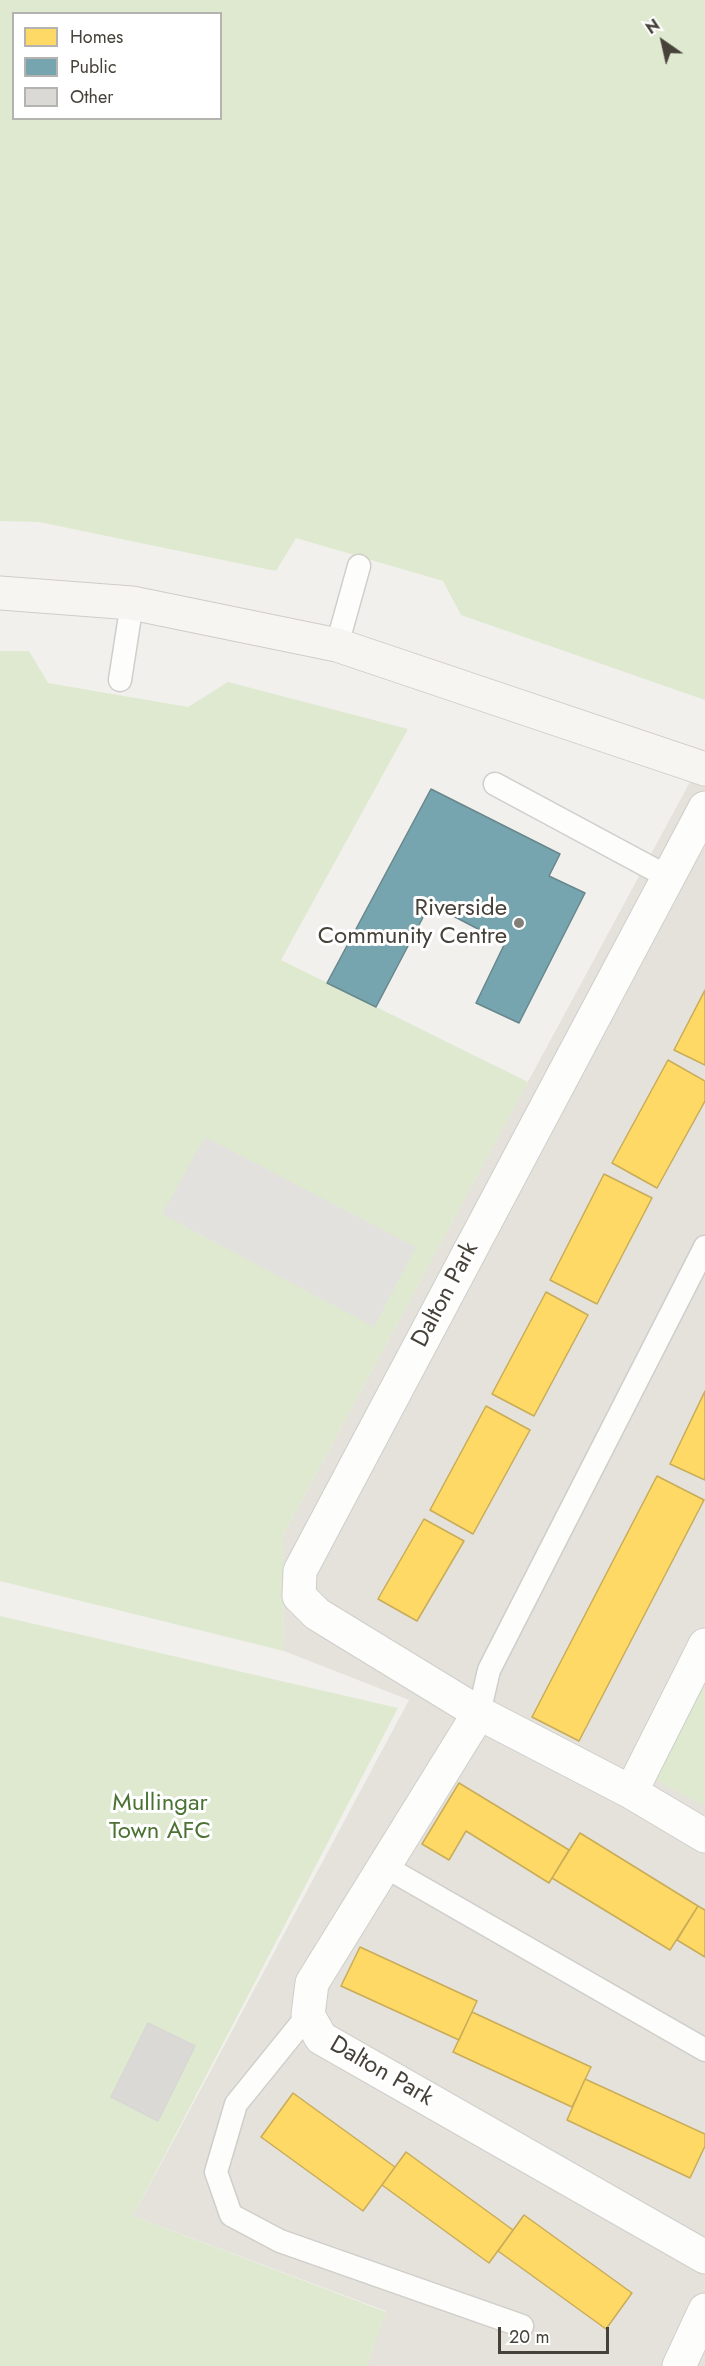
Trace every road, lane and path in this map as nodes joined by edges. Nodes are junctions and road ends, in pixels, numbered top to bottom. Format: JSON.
{"nodes":[{"id":1,"x":359,"y":566,"type":"dead end"},
{"id":2,"x":0,"y":593,"type":"edge"},
{"id":3,"x":132,"y":603,"type":"junction"},
{"id":4,"x":338,"y":645,"type":"junction"},
{"id":5,"x":120,"y":680,"type":"dead end"},
{"id":6,"x":705,"y":769,"type":"edge"},
{"id":7,"x":495,"y":784,"type":"dead end"},
{"id":8,"x":705,"y":808,"type":"edge"},
{"id":9,"x":668,"y":877,"type":"junction"},
{"id":10,"x":705,"y":1247,"type":"edge"},
{"id":11,"x":705,"y":1645,"type":"edge"},
{"id":12,"x":479,"y":1713,"type":"junction"},
{"id":13,"x":631,"y":1792,"type":"junction"},
{"id":14,"x":705,"y":1836,"type":"edge"},
{"id":15,"x":384,"y":1866,"type":"junction"},
{"id":16,"x":308,"y":2015,"type":"junction"},
{"id":17,"x":705,"y":2050,"type":"edge"},
{"id":18,"x":705,"y":2257,"type":"edge"},
{"id":19,"x":705,"y":2310,"type":"edge"},
{"id":20,"x":522,"y":2326,"type":"dead end"},
{"id":21,"x":679,"y":2366,"type":"edge"}],
"edges":[{"from":1,"to":4,"type":"lane"},
{"from":2,"to":3,"type":"street"},
{"from":3,"to":4,"type":"street"},
{"from":3,"to":5,"type":"lane"},
{"from":4,"to":6,"type":"street"},
{"from":7,"to":9,"type":"lane"},
{"from":8,"to":9,"type":"street","name":"Dalton Park"},
{"from":9,"to":12,"type":"street","name":"Dalton Park"},
{"from":10,"to":12,"type":"lane"},
{"from":11,"to":13,"type":"street"},
{"from":12,"to":13,"type":"street","name":"Dalton Park"},
{"from":12,"to":15,"type":"street","name":"Dalton Park"},
{"from":13,"to":14,"type":"street","name":"Dalton Park"},
{"from":15,"to":16,"type":"street","name":"Dalton Park"},
{"from":15,"to":17,"type":"lane"},
{"from":16,"to":18,"type":"street","name":"Dalton Park"},
{"from":16,"to":20,"type":"lane"},
{"from":19,"to":21,"type":"street"}]}
